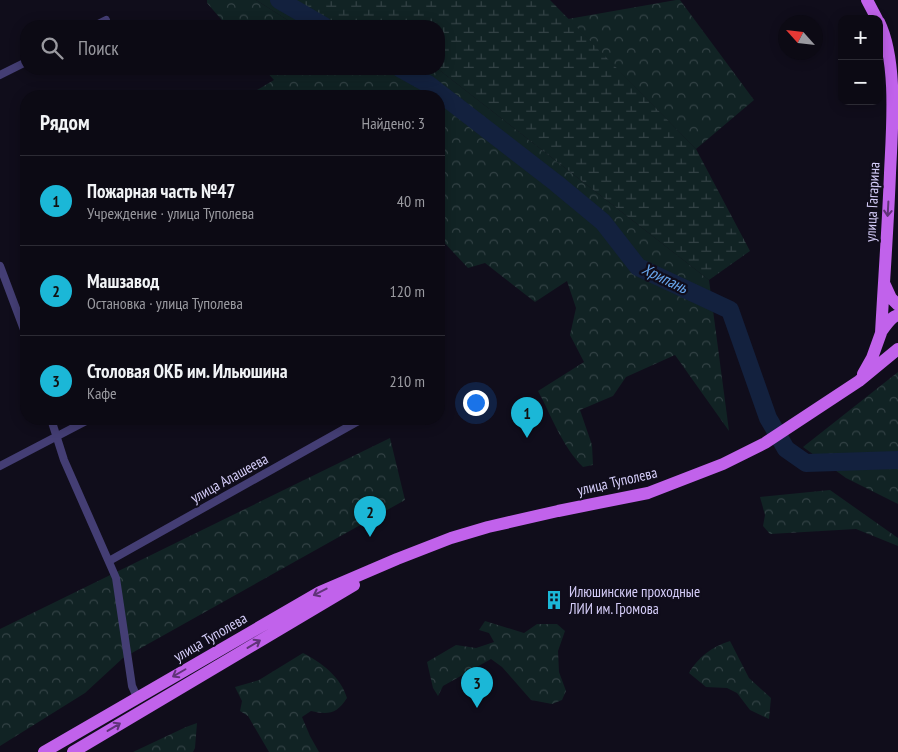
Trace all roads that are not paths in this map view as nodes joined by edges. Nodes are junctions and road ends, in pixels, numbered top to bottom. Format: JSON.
{"nodes":[{"id":1,"x":867,"y":0,"type":"edge"},
{"id":2,"x":875,"y":15,"type":"edge"},
{"id":3,"x":883,"y":28,"type":"edge"},
{"id":4,"x":20,"y":65,"type":"edge"},
{"id":5,"x":0,"y":76,"type":"edge"},
{"id":6,"x":895,"y":117,"type":"edge"},
{"id":7,"x":0,"y":266,"type":"edge"},
{"id":8,"x":884,"y":282,"type":"junction"},
{"id":9,"x":4,"y":288,"type":"edge"},
{"id":10,"x":898,"y":305,"type":"edge"},
{"id":11,"x":898,"y":315,"type":"edge"},
{"id":12,"x":20,"y":322,"type":"edge"},
{"id":13,"x":881,"y":333,"type":"junction"},
{"id":14,"x":898,"y":349,"type":"edge"},
{"id":15,"x":860,"y":380,"type":"junction"},
{"id":16,"x":53,"y":425,"type":"edge"},
{"id":17,"x":79,"y":425,"type":"edge"},
{"id":18,"x":351,"y":425,"type":"edge"},
{"id":19,"x":56,"y":437,"type":"junction"},
{"id":20,"x":0,"y":466,"type":"edge"},
{"id":21,"x":397,"y":559,"type":"junction"},
{"id":22,"x":109,"y":561,"type":"junction"},
{"id":23,"x":137,"y":697,"type":"junction"},
{"id":24,"x":44,"y":752,"type":"edge"},
{"id":25,"x":72,"y":752,"type":"edge"}],
"edges":[{"from":1,"to":2,"type":"main road","name":"улица Гагарина"},
{"from":3,"to":6,"type":"main road","name":"улица Гагарина"},
{"from":4,"to":5,"type":"street"},
{"from":6,"to":8,"type":"main road","name":"улица Гагарина","one_way":true},
{"from":7,"to":9,"type":"street"},
{"from":8,"to":10,"type":"main road"},
{"from":8,"to":13,"type":"main road","name":"улица Гагарина"},
{"from":9,"to":12,"type":"street"},
{"from":11,"to":13,"type":"main road"},
{"from":13,"to":15,"type":"main road","name":"улица Гагарина"},
{"from":14,"to":15,"type":"main road","name":"улица Туполева"},
{"from":15,"to":21,"type":"main road","name":"улица Туполева"},
{"from":16,"to":19,"type":"street"},
{"from":17,"to":19,"type":"street"},
{"from":18,"to":22,"type":"street","name":"улица Алашеева"},
{"from":19,"to":20,"type":"street"},
{"from":19,"to":22,"type":"street"},
{"from":21,"to":23,"type":"main road","name":"улица Туполева","one_way":true},
{"from":25,"to":21,"type":"main road","name":"улица Туполева","one_way":true},
{"from":22,"to":23,"type":"street"},
{"from":23,"to":24,"type":"main road","name":"улица Туполева"}]}
